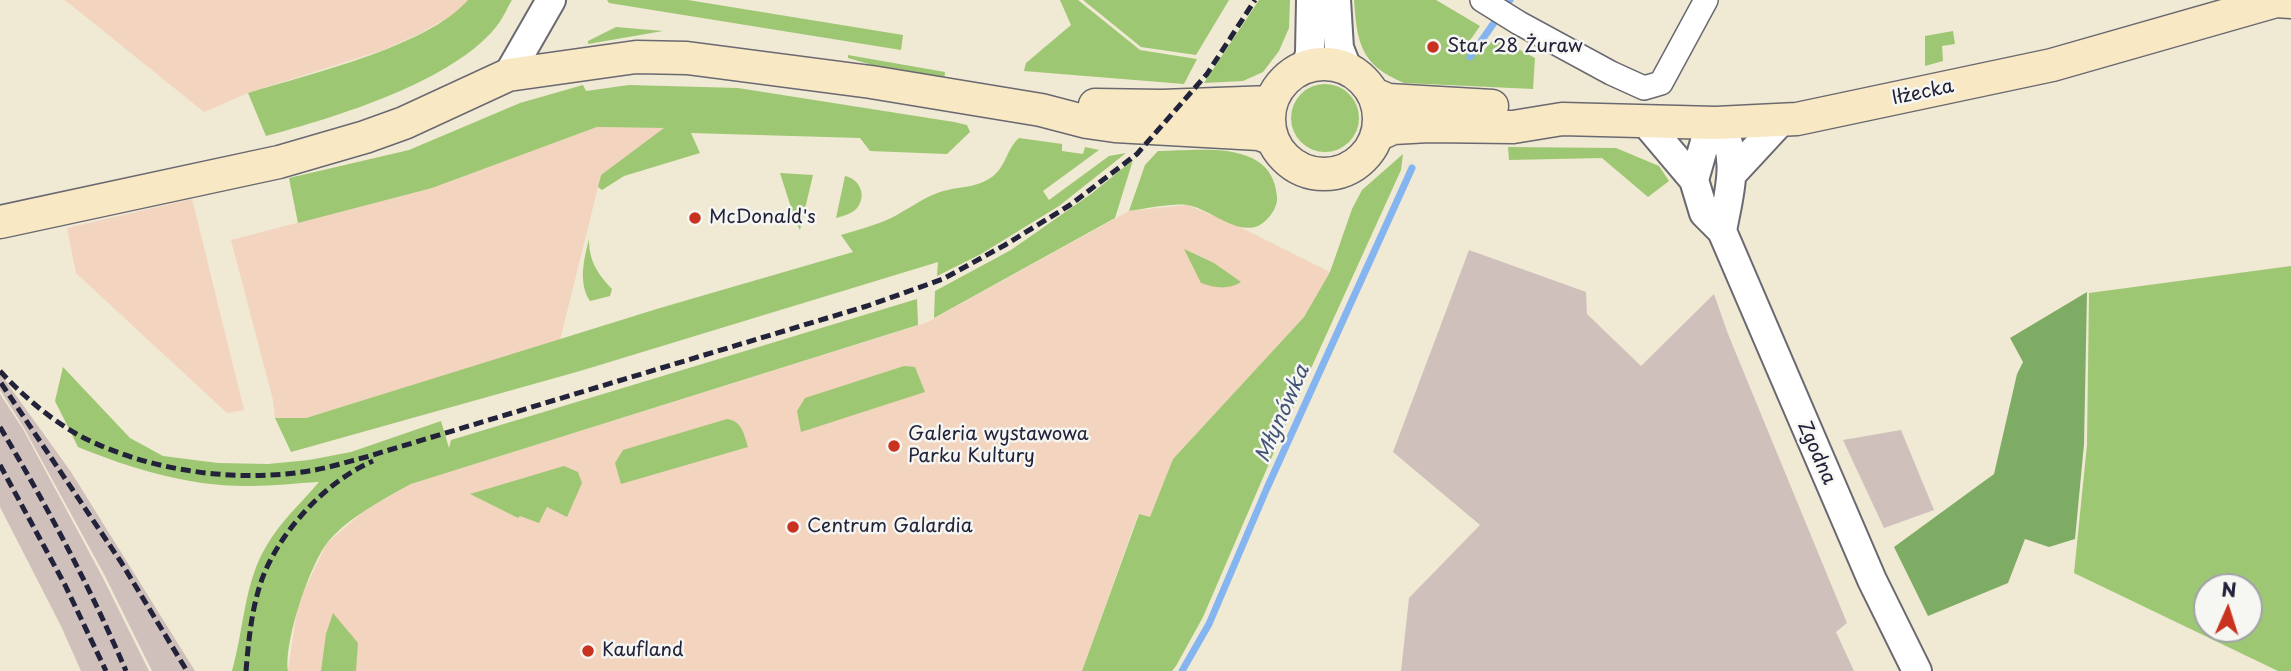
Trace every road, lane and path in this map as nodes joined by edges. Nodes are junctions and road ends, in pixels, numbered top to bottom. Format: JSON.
{"nodes":[{"id":1,"x":551,"y":0,"type":"edge"},
{"id":2,"x":1311,"y":0,"type":"edge"},
{"id":3,"x":1336,"y":0,"type":"edge"},
{"id":4,"x":1706,"y":0,"type":"edge"},
{"id":5,"x":2281,"y":1,"type":"edge"},
{"id":6,"x":1487,"y":3,"type":"edge"},
{"id":7,"x":1306,"y":67,"type":"junction"},
{"id":8,"x":1347,"y":68,"type":"junction"},
{"id":9,"x":508,"y":75,"type":"junction"},
{"id":10,"x":1374,"y":94,"type":"junction"},
{"id":11,"x":1272,"y":102,"type":"junction"},
{"id":12,"x":1041,"y":110,"type":"junction"},
{"id":13,"x":1562,"y":119,"type":"junction"},
{"id":14,"x":1782,"y":120,"type":"junction"},
{"id":15,"x":1645,"y":122,"type":"junction"},
{"id":16,"x":1716,"y":123,"type":"junction"},
{"id":17,"x":1377,"y":135,"type":"junction"},
{"id":18,"x":1270,"y":138,"type":"junction"},
{"id":19,"x":1732,"y":174,"type":"junction"},
{"id":20,"x":1693,"y":180,"type":"junction"},
{"id":21,"x":0,"y":222,"type":"edge"},
{"id":22,"x":1722,"y":231,"type":"junction"},
{"id":23,"x":1917,"y":671,"type":"edge"}],
"edges":[{"from":1,"to":9,"type":"street"},
{"from":2,"to":7,"type":"street"},
{"from":3,"to":8,"type":"street"},
{"from":4,"to":6,"type":"street"},
{"from":5,"to":14,"type":"main road","name":"Iłżecka"},
{"from":7,"to":8,"type":"main road"},
{"from":7,"to":11,"type":"main road"},
{"from":8,"to":10,"type":"main road"},
{"from":9,"to":12,"type":"main road"},
{"from":9,"to":21,"type":"main road"},
{"from":10,"to":13,"type":"main road","name":"Iłżecka"},
{"from":10,"to":17,"type":"main road"},
{"from":11,"to":12,"type":"main road"},
{"from":11,"to":18,"type":"main road"},
{"from":12,"to":18,"type":"main road"},
{"from":13,"to":15,"type":"main road","name":"Iłżecka"},
{"from":13,"to":17,"type":"main road","name":"Iłżecka"},
{"from":14,"to":16,"type":"main road","name":"Iłżecka"},
{"from":14,"to":19,"type":"street"},
{"from":15,"to":16,"type":"main road","name":"Iłżecka"},
{"from":15,"to":20,"type":"street","name":"Zgodna"},
{"from":16,"to":19,"type":"street"},
{"from":16,"to":20,"type":"street"},
{"from":17,"to":18,"type":"main road"},
{"from":19,"to":22,"type":"street"},
{"from":20,"to":22,"type":"street","name":"Zgodna"},
{"from":22,"to":23,"type":"street","name":"Zgodna"}]}
